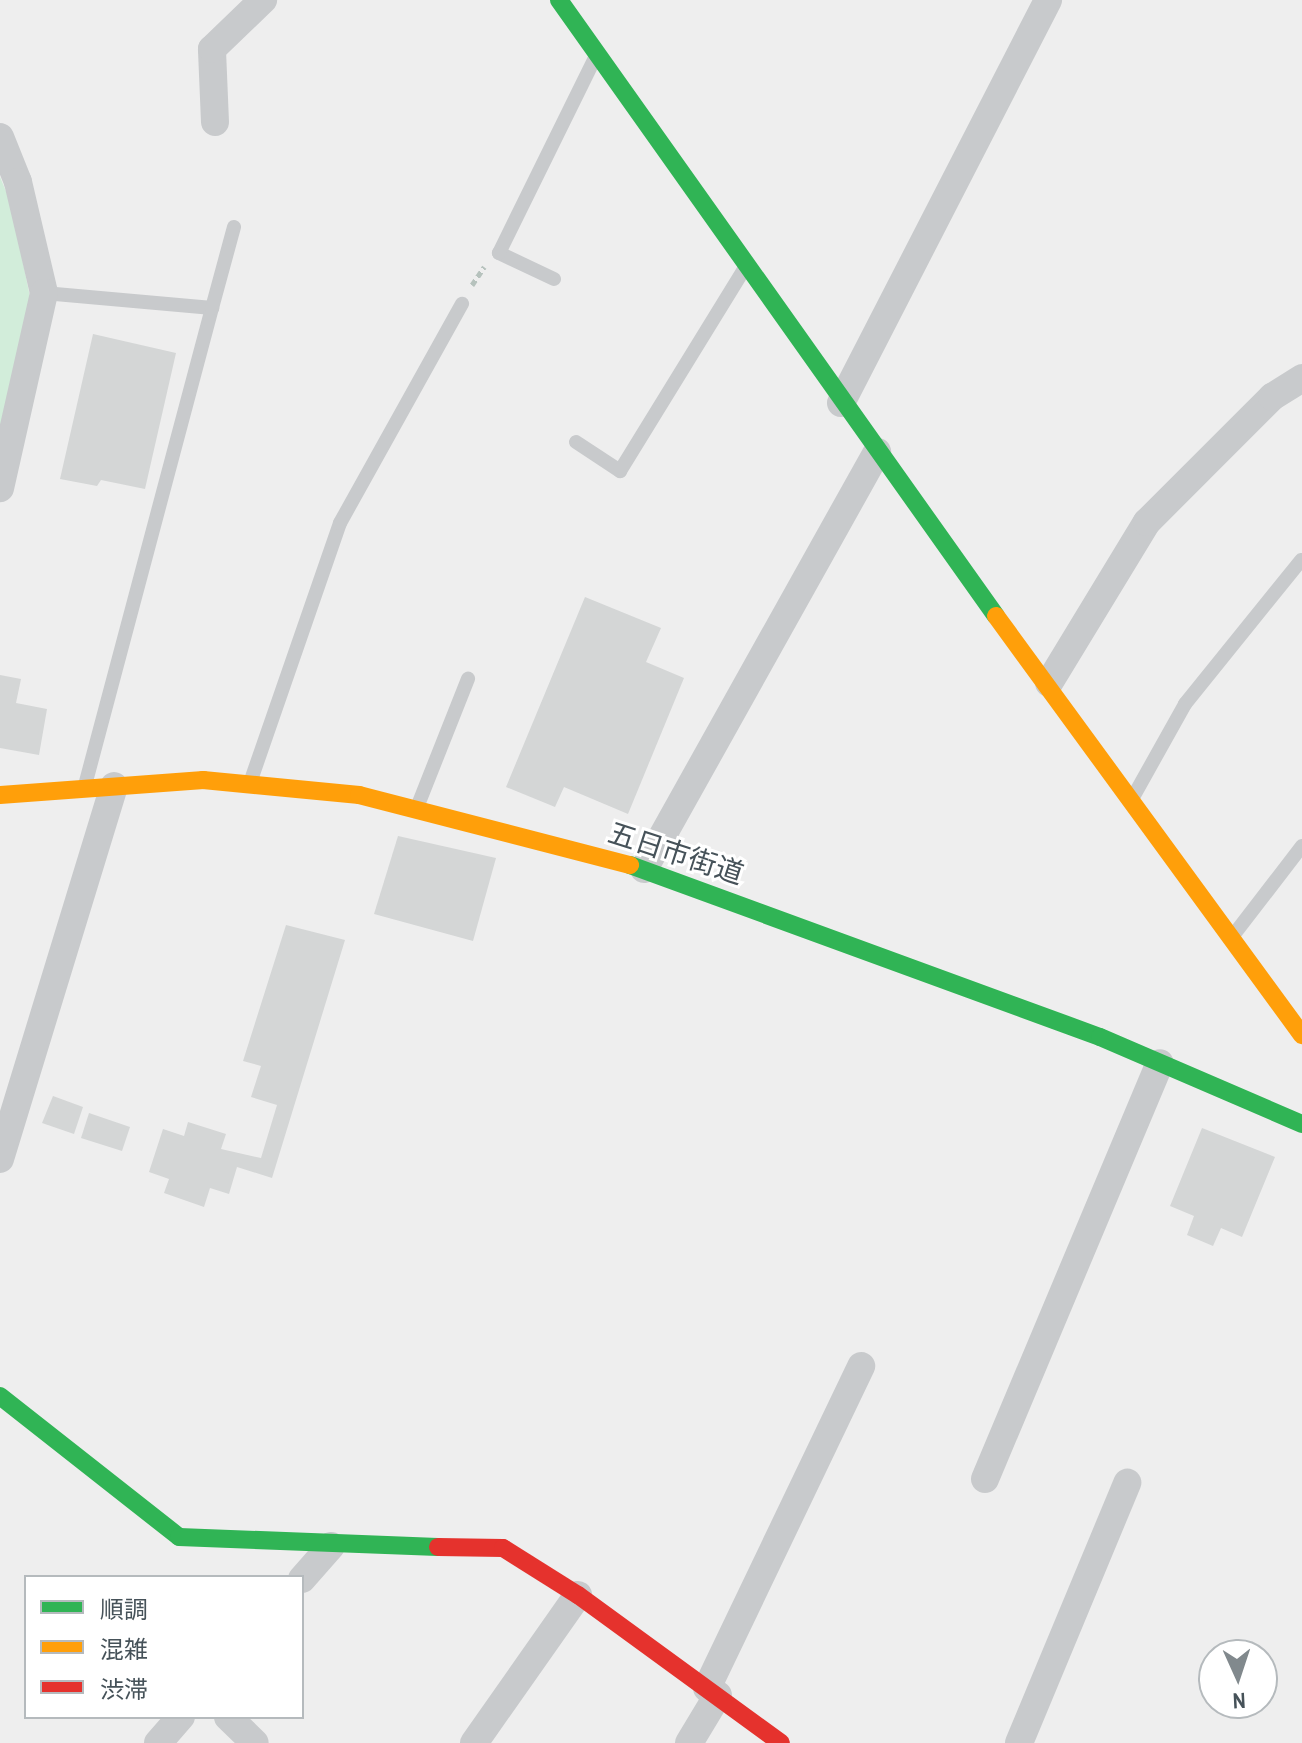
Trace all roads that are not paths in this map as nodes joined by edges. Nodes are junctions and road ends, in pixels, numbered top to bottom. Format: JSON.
{"nodes":[{"id":1,"x":263,"y":0,"type":"edge"},
{"id":2,"x":559,"y":0,"type":"edge"},
{"id":3,"x":1048,"y":0,"type":"edge"},
{"id":4,"x":597,"y":54,"type":"junction"},
{"id":5,"x":215,"y":122,"type":"dead end"},
{"id":6,"x":0,"y":137,"type":"edge"},
{"id":7,"x":234,"y":227,"type":"dead end"},
{"id":8,"x":745,"y":268,"type":"junction"},
{"id":9,"x":554,"y":279,"type":"dead end"},
{"id":10,"x":44,"y":293,"type":"junction"},
{"id":11,"x":462,"y":304,"type":"road end"},
{"id":12,"x":212,"y":308,"type":"junction"},
{"id":13,"x":1302,"y":378,"type":"edge"},
{"id":14,"x":841,"y":403,"type":"junction"},
{"id":15,"x":576,"y":442,"type":"dead end"},
{"id":16,"x":877,"y":452,"type":"junction"},
{"id":17,"x":0,"y":488,"type":"edge"},
{"id":18,"x":1301,"y":560,"type":"edge"},
{"id":19,"x":468,"y":679,"type":"dead end"},
{"id":20,"x":1049,"y":683,"type":"junction"},
{"id":21,"x":251,"y":781,"type":"junction"},
{"id":22,"x":114,"y":786,"type":"junction"},
{"id":23,"x":84,"y":788,"type":"junction"},
{"id":24,"x":0,"y":795,"type":"edge"},
{"id":25,"x":1132,"y":799,"type":"junction"},
{"id":26,"x":417,"y":809,"type":"junction"},
{"id":27,"x":1302,"y":846,"type":"edge"},
{"id":28,"x":644,"y":869,"type":"junction"},
{"id":29,"x":1232,"y":937,"type":"junction"},
{"id":30,"x":1302,"y":1035,"type":"edge"},
{"id":31,"x":1160,"y":1063,"type":"junction"},
{"id":32,"x":1302,"y":1124,"type":"edge"},
{"id":33,"x":0,"y":1159,"type":"edge"},
{"id":34,"x":861,"y":1366,"type":"dead end"},
{"id":35,"x":0,"y":1396,"type":"edge"},
{"id":36,"x":985,"y":1479,"type":"dead end"},
{"id":37,"x":1127,"y":1483,"type":"dead end"},
{"id":38,"x":331,"y":1546,"type":"junction"},
{"id":39,"x":304,"y":1577,"type":"edge"},
{"id":40,"x":578,"y":1595,"type":"junction"},
{"id":41,"x":712,"y":1692,"type":"junction"},
{"id":42,"x":179,"y":1719,"type":"edge"},
{"id":43,"x":230,"y":1719,"type":"edge"},
{"id":44,"x":158,"y":1743,"type":"edge"},
{"id":45,"x":255,"y":1743,"type":"edge"},
{"id":46,"x":474,"y":1743,"type":"edge"},
{"id":47,"x":689,"y":1743,"type":"edge"},
{"id":48,"x":781,"y":1743,"type":"edge"},
{"id":49,"x":1019,"y":1743,"type":"edge"}],
"edges":[{"from":1,"to":5,"type":"street"},
{"from":2,"to":4,"type":"street"},
{"from":3,"to":14,"type":"street"},
{"from":4,"to":8,"type":"street"},
{"from":4,"to":9,"type":"lane"},
{"from":6,"to":10,"type":"street"},
{"from":7,"to":12,"type":"lane"},
{"from":8,"to":14,"type":"street"},
{"from":8,"to":15,"type":"lane"},
{"from":10,"to":12,"type":"lane"},
{"from":10,"to":17,"type":"street"},
{"from":11,"to":21,"type":"lane"},
{"from":12,"to":23,"type":"lane"},
{"from":13,"to":20,"type":"street"},
{"from":14,"to":16,"type":"street"},
{"from":16,"to":20,"type":"street"},
{"from":16,"to":28,"type":"street"},
{"from":18,"to":25,"type":"lane"},
{"from":19,"to":26,"type":"lane"},
{"from":20,"to":25,"type":"street"},
{"from":21,"to":22,"type":"street","name":"五日市街道"},
{"from":21,"to":26,"type":"street","name":"五日市街道"},
{"from":22,"to":23,"type":"street","name":"五日市街道"},
{"from":22,"to":33,"type":"street"},
{"from":23,"to":24,"type":"street","name":"五日市街道"},
{"from":25,"to":29,"type":"street"},
{"from":26,"to":28,"type":"street","name":"五日市街道"},
{"from":27,"to":29,"type":"lane"},
{"from":28,"to":31,"type":"street","name":"五日市街道"},
{"from":29,"to":30,"type":"street"},
{"from":31,"to":32,"type":"street","name":"五日市街道"},
{"from":31,"to":36,"type":"street"},
{"from":34,"to":41,"type":"street"},
{"from":35,"to":38,"type":"street"},
{"from":37,"to":49,"type":"street"},
{"from":38,"to":39,"type":"street"},
{"from":38,"to":40,"type":"street"},
{"from":40,"to":41,"type":"street"},
{"from":40,"to":46,"type":"street"},
{"from":41,"to":47,"type":"street"},
{"from":41,"to":48,"type":"street"},
{"from":42,"to":44,"type":"street"},
{"from":43,"to":45,"type":"street"}]}
